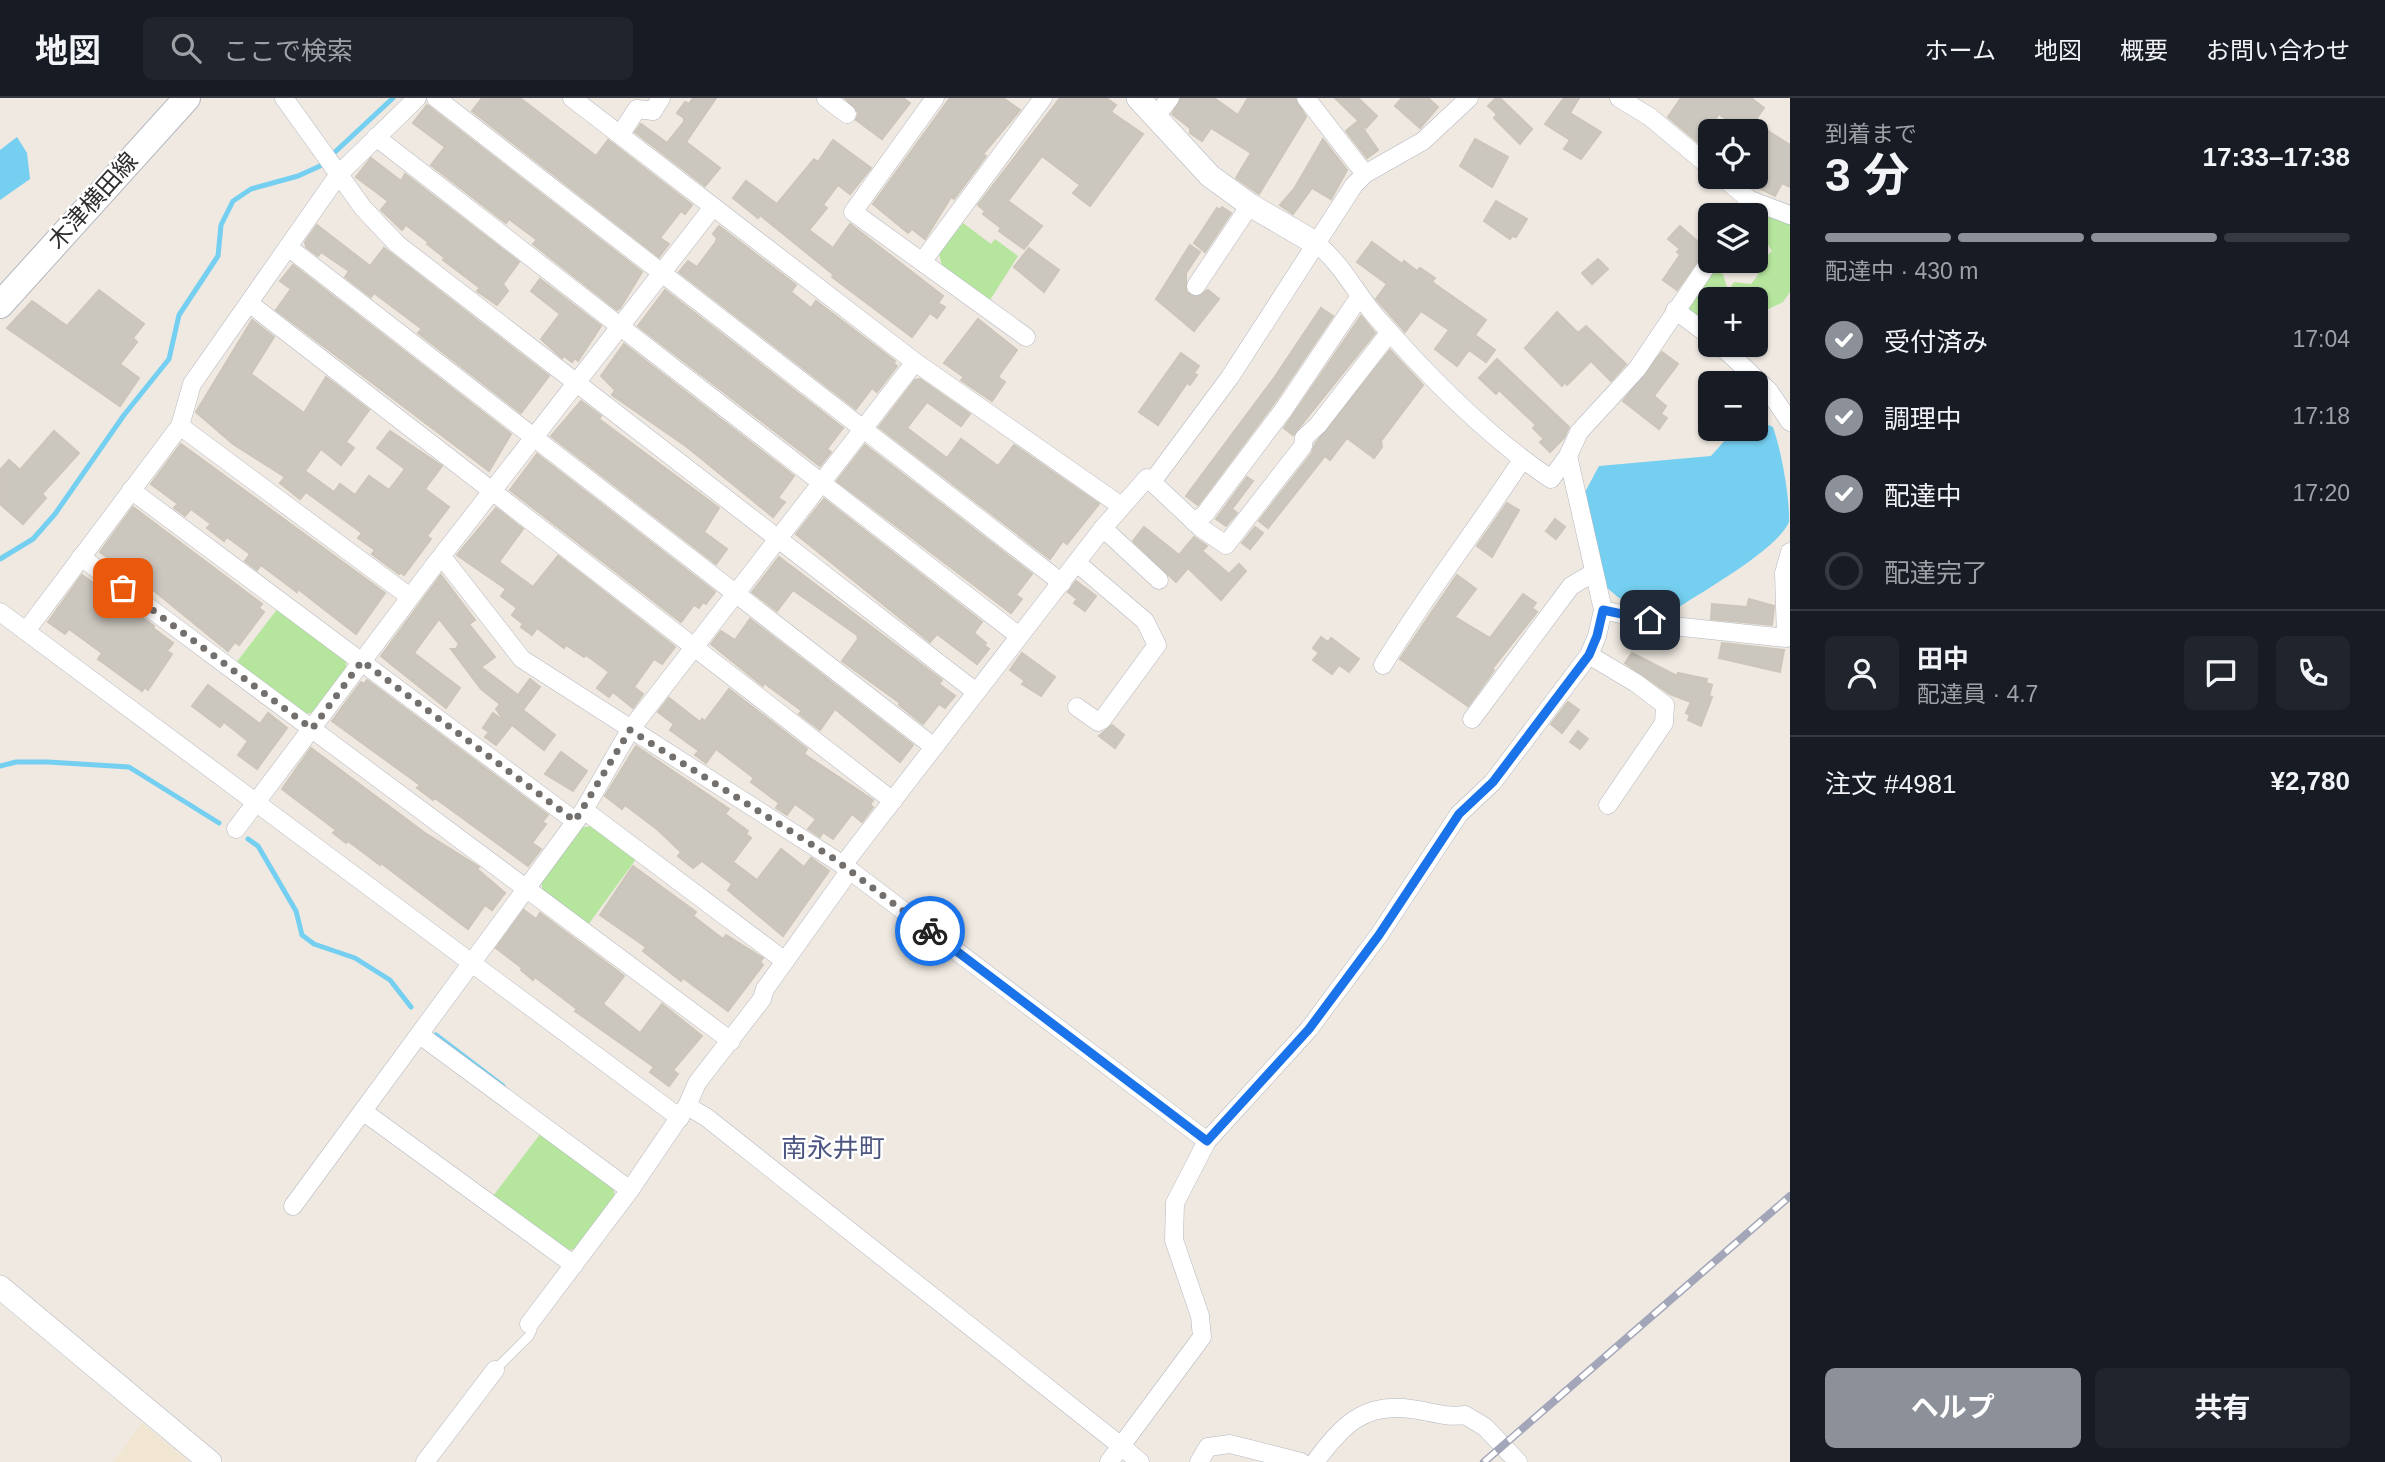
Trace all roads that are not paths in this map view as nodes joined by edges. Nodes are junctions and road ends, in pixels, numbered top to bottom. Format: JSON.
{"nodes":[{"id":1,"x":187,"y":98,"type":"edge"},
{"id":2,"x":284,"y":98,"type":"edge"},
{"id":3,"x":417,"y":98,"type":"edge"},
{"id":4,"x":436,"y":98,"type":"edge"},
{"id":5,"x":572,"y":98,"type":"edge"},
{"id":6,"x":661,"y":98,"type":"edge"},
{"id":7,"x":826,"y":98,"type":"edge"},
{"id":8,"x":935,"y":98,"type":"edge"},
{"id":9,"x":1043,"y":98,"type":"edge"},
{"id":10,"x":1138,"y":98,"type":"edge"},
{"id":11,"x":1306,"y":98,"type":"edge"},
{"id":12,"x":1619,"y":98,"type":"edge"},
{"id":13,"x":1465,"y":99,"type":"edge"},
{"id":14,"x":1163,"y":107,"type":"edge"},
{"id":15,"x":847,"y":114,"type":"dead end"},
{"id":16,"x":620,"y":135,"type":"junction"},
{"id":17,"x":376,"y":137,"type":"junction"},
{"id":18,"x":1698,"y":156,"type":"edge"},
{"id":19,"x":331,"y":163,"type":"junction"},
{"id":20,"x":1365,"y":174,"type":"junction"},
{"id":21,"x":1250,"y":205,"type":"junction"},
{"id":22,"x":713,"y":207,"type":"junction"},
{"id":23,"x":1768,"y":212,"type":"edge"},
{"id":24,"x":1790,"y":215,"type":"edge"},
{"id":25,"x":1317,"y":244,"type":"junction"},
{"id":26,"x":288,"y":247,"type":"junction"},
{"id":27,"x":922,"y":262,"type":"junction"},
{"id":28,"x":1701,"y":273,"type":"edge"},
{"id":29,"x":662,"y":274,"type":"junction"},
{"id":30,"x":1195,"y":286,"type":"dead end"},
{"id":31,"x":1360,"y":296,"type":"junction"},
{"id":32,"x":249,"y":303,"type":"junction"},
{"id":33,"x":0,"y":305,"type":"edge"},
{"id":34,"x":1675,"y":310,"type":"junction"},
{"id":35,"x":620,"y":327,"type":"junction"},
{"id":36,"x":1698,"y":328,"type":"edge"},
{"id":37,"x":1390,"y":332,"type":"junction"},
{"id":38,"x":1026,"y":337,"type":"dead end"},
{"id":39,"x":1733,"y":357,"type":"edge"},
{"id":40,"x":915,"y":362,"type":"junction"},
{"id":41,"x":577,"y":382,"type":"junction"},
{"id":42,"x":1790,"y":422,"type":"edge"},
{"id":43,"x":180,"y":426,"type":"junction"},
{"id":44,"x":863,"y":429,"type":"junction"},
{"id":45,"x":534,"y":439,"type":"junction"},
{"id":46,"x":1568,"y":456,"type":"junction"},
{"id":47,"x":1522,"y":460,"type":"junction"},
{"id":48,"x":1153,"y":482,"type":"junction"},
{"id":49,"x":821,"y":484,"type":"junction"},
{"id":50,"x":131,"y":490,"type":"junction"},
{"id":51,"x":493,"y":491,"type":"junction"},
{"id":52,"x":1121,"y":506,"type":"junction"},
{"id":53,"x":1194,"y":522,"type":"junction"},
{"id":54,"x":1103,"y":528,"type":"junction"},
{"id":55,"x":778,"y":538,"type":"junction"},
{"id":56,"x":1790,"y":552,"type":"edge"},
{"id":57,"x":81,"y":557,"type":"junction"},
{"id":58,"x":443,"y":558,"type":"junction"},
{"id":59,"x":1077,"y":563,"type":"junction"},
{"id":60,"x":1593,"y":573,"type":"junction"},
{"id":61,"x":1159,"y":580,"type":"dead end"},
{"id":62,"x":1062,"y":583,"type":"junction"},
{"id":63,"x":734,"y":594,"type":"junction"},
{"id":64,"x":410,"y":597,"type":"junction"},
{"id":65,"x":1603,"y":610,"type":"junction"},
{"id":66,"x":0,"y":612,"type":"edge"},
{"id":67,"x":1788,"y":619,"type":"edge"},
{"id":68,"x":26,"y":631,"type":"junction"},
{"id":69,"x":1019,"y":636,"type":"junction"},
{"id":70,"x":694,"y":647,"type":"junction"},
{"id":71,"x":1589,"y":655,"type":"junction"},
{"id":72,"x":362,"y":661,"type":"junction"},
{"id":73,"x":1383,"y":665,"type":"dead end"},
{"id":74,"x":976,"y":692,"type":"junction"},
{"id":75,"x":1077,"y":707,"type":"dead end"},
{"id":76,"x":1472,"y":719,"type":"dead end"},
{"id":77,"x":312,"y":729,"type":"junction"},
{"id":78,"x":630,"y":730,"type":"junction"},
{"id":79,"x":934,"y":747,"type":"junction"},
{"id":80,"x":893,"y":801,"type":"junction"},
{"id":81,"x":256,"y":802,"type":"junction"},
{"id":82,"x":1608,"y":805,"type":"dead end"},
{"id":83,"x":580,"y":816,"type":"junction"},
{"id":84,"x":236,"y":829,"type":"dead end"},
{"id":85,"x":846,"y":868,"type":"junction"},
{"id":86,"x":526,"y":889,"type":"junction"},
{"id":87,"x":785,"y":961,"type":"junction"},
{"id":88,"x":471,"y":962,"type":"junction"},
{"id":89,"x":420,"y":1035,"type":"junction"},
{"id":90,"x":731,"y":1041,"type":"junction"},
{"id":91,"x":364,"y":1112,"type":"junction"},
{"id":92,"x":684,"y":1112,"type":"junction"},
{"id":93,"x":1207,"y":1141,"type":"junction"},
{"id":94,"x":630,"y":1190,"type":"junction"},
{"id":95,"x":293,"y":1206,"type":"dead end"},
{"id":96,"x":574,"y":1265,"type":"junction"},
{"id":97,"x":0,"y":1287,"type":"edge"},
{"id":98,"x":529,"y":1324,"type":"joint"},
{"id":99,"x":495,"y":1370,"type":"joint"},
{"id":100,"x":1121,"y":1446,"type":"junction"},
{"id":101,"x":210,"y":1462,"type":"edge"},
{"id":102,"x":425,"y":1462,"type":"edge"},
{"id":103,"x":1109,"y":1462,"type":"edge"},
{"id":104,"x":1140,"y":1462,"type":"edge"},
{"id":105,"x":1199,"y":1462,"type":"edge"},
{"id":106,"x":1301,"y":1462,"type":"edge"},
{"id":107,"x":1315,"y":1462,"type":"edge"},
{"id":108,"x":1518,"y":1462,"type":"edge"}],
"edges":[{"from":1,"to":33,"type":"main road","name":"木津横田線"},
{"from":2,"to":19,"type":"street"},
{"from":3,"to":17,"type":"street"},
{"from":4,"to":29,"type":"street"},
{"from":5,"to":16,"type":"street"},
{"from":6,"to":16,"type":"street"},
{"from":7,"to":15,"type":"street"},
{"from":8,"to":27,"type":"street"},
{"from":9,"to":27,"type":"street"},
{"from":10,"to":14,"type":"street"},
{"from":11,"to":20,"type":"street"},
{"from":12,"to":18,"type":"street"},
{"from":13,"to":20,"type":"street"},
{"from":14,"to":21,"type":"street"},
{"from":16,"to":22,"type":"street"},
{"from":17,"to":19,"type":"street"},
{"from":17,"to":35,"type":"street"},
{"from":19,"to":26,"type":"street"},
{"from":19,"to":41,"type":"street"},
{"from":20,"to":25,"type":"street"},
{"from":21,"to":25,"type":"street"},
{"from":21,"to":30,"type":"street"},
{"from":22,"to":29,"type":"street"},
{"from":22,"to":40,"type":"street"},
{"from":23,"to":24,"type":"street"},
{"from":25,"to":31,"type":"street"},
{"from":25,"to":48,"type":"street"},
{"from":26,"to":32,"type":"street"},
{"from":26,"to":45,"type":"street"},
{"from":27,"to":38,"type":"street"},
{"from":28,"to":34,"type":"street"},
{"from":29,"to":35,"type":"street"},
{"from":29,"to":44,"type":"street"},
{"from":31,"to":37,"type":"street"},
{"from":31,"to":53,"type":"street"},
{"from":32,"to":43,"type":"street"},
{"from":32,"to":51,"type":"street"},
{"from":34,"to":36,"type":"street"},
{"from":34,"to":46,"type":"street"},
{"from":35,"to":41,"type":"street"},
{"from":35,"to":49,"type":"street"},
{"from":37,"to":47,"type":"street"},
{"from":37,"to":53,"type":"street"},
{"from":39,"to":42,"type":"street"},
{"from":40,"to":44,"type":"street"},
{"from":40,"to":52,"type":"street"},
{"from":41,"to":45,"type":"street"},
{"from":41,"to":55,"type":"street"},
{"from":43,"to":50,"type":"street"},
{"from":43,"to":64,"type":"street"},
{"from":44,"to":49,"type":"street"},
{"from":44,"to":62,"type":"street"},
{"from":45,"to":51,"type":"street"},
{"from":45,"to":63,"type":"street"},
{"from":46,"to":47,"type":"street"},
{"from":46,"to":60,"type":"street"},
{"from":47,"to":73,"type":"street"},
{"from":48,"to":52,"type":"street"},
{"from":48,"to":53,"type":"street"},
{"from":49,"to":55,"type":"street"},
{"from":49,"to":69,"type":"street"},
{"from":50,"to":57,"type":"street"},
{"from":50,"to":72,"type":"street"},
{"from":51,"to":58,"type":"street"},
{"from":51,"to":70,"type":"street"},
{"from":52,"to":54,"type":"street"},
{"from":54,"to":59,"type":"street"},
{"from":54,"to":61,"type":"street"},
{"from":55,"to":63,"type":"street"},
{"from":55,"to":74,"type":"street"},
{"from":56,"to":67,"type":"street"},
{"from":57,"to":68,"type":"street"},
{"from":57,"to":77,"type":"street"},
{"from":58,"to":64,"type":"street"},
{"from":58,"to":78,"type":"street"},
{"from":59,"to":62,"type":"street"},
{"from":59,"to":75,"type":"street"},
{"from":60,"to":65,"type":"street"},
{"from":60,"to":76,"type":"street"},
{"from":62,"to":69,"type":"street"},
{"from":63,"to":70,"type":"street"},
{"from":63,"to":79,"type":"street"},
{"from":64,"to":72,"type":"street"},
{"from":65,"to":67,"type":"street"},
{"from":65,"to":71,"type":"street"},
{"from":66,"to":68,"type":"street"},
{"from":68,"to":81,"type":"street"},
{"from":69,"to":74,"type":"street"},
{"from":70,"to":78,"type":"street"},
{"from":70,"to":80,"type":"street"},
{"from":71,"to":82,"type":"street"},
{"from":71,"to":93,"type":"street"},
{"from":72,"to":77,"type":"street"},
{"from":72,"to":83,"type":"street"},
{"from":74,"to":79,"type":"street"},
{"from":77,"to":81,"type":"street"},
{"from":77,"to":86,"type":"street"},
{"from":78,"to":83,"type":"street"},
{"from":78,"to":85,"type":"street"},
{"from":79,"to":80,"type":"street"},
{"from":80,"to":85,"type":"street"},
{"from":81,"to":84,"type":"street"},
{"from":81,"to":88,"type":"street"},
{"from":83,"to":86,"type":"street"},
{"from":83,"to":87,"type":"street"},
{"from":85,"to":87,"type":"street"},
{"from":85,"to":93,"type":"street"},
{"from":86,"to":88,"type":"street"},
{"from":86,"to":90,"type":"street"},
{"from":87,"to":90,"type":"street"},
{"from":88,"to":89,"type":"street"},
{"from":88,"to":92,"type":"street"},
{"from":89,"to":91,"type":"street"},
{"from":89,"to":94,"type":"street"},
{"from":90,"to":92,"type":"street"},
{"from":91,"to":95,"type":"street"},
{"from":91,"to":96,"type":"street"},
{"from":92,"to":94,"type":"street"},
{"from":92,"to":100,"type":"street"},
{"from":93,"to":100,"type":"street"},
{"from":94,"to":96,"type":"street"},
{"from":96,"to":98,"type":"street"},
{"from":97,"to":101,"type":"street"},
{"from":98,"to":99,"type":"lane"},
{"from":99,"to":102,"type":"street"},
{"from":100,"to":103,"type":"street"},
{"from":100,"to":104,"type":"street"},
{"from":105,"to":106,"type":"street"},
{"from":107,"to":108,"type":"street"}]}
